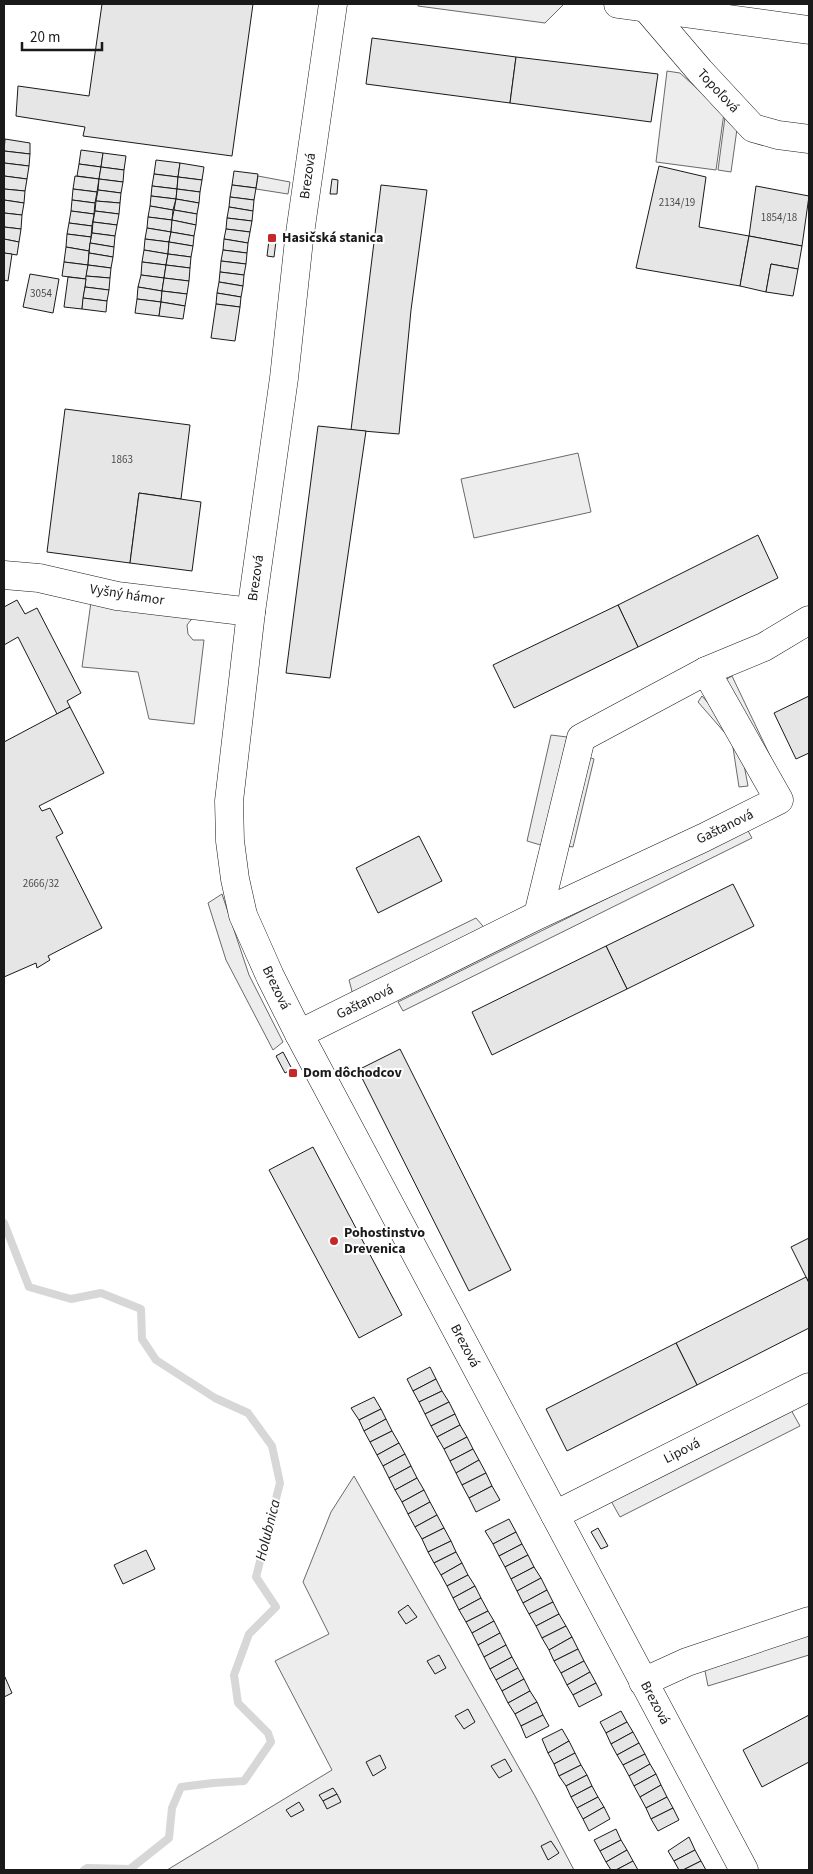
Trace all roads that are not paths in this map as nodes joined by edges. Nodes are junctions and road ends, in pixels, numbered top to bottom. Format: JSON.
{"nodes":[{"id":1,"x":334,"y":4,"type":"edge"},
{"id":2,"x":618,"y":4,"type":"edge"},
{"id":3,"x":647,"y":9,"type":"junction"},
{"id":4,"x":809,"y":30,"type":"edge"},
{"id":5,"x":809,"y":139,"type":"edge"},
{"id":6,"x":4,"y":575,"type":"edge"},
{"id":7,"x":251,"y":612,"type":"junction"},
{"id":8,"x":809,"y":620,"type":"edge"},
{"id":9,"x":706,"y":671,"type":"junction"},
{"id":10,"x":538,"y":915,"type":"junction"},
{"id":11,"x":299,"y":1034,"type":"junction"},
{"id":12,"x":809,"y":1387,"type":"edge"},
{"id":13,"x":555,"y":1515,"type":"junction"},
{"id":14,"x":809,"y":1621,"type":"edge"},
{"id":15,"x":643,"y":1682,"type":"junction"},
{"id":16,"x":744,"y":1870,"type":"edge"}],
"edges":[{"from":1,"to":7,"type":"street","name":"Brezová"},
{"from":2,"to":3,"type":"street"},
{"from":3,"to":4,"type":"street"},
{"from":3,"to":5,"type":"street","name":"Topoľová"},
{"from":6,"to":7,"type":"street","name":"Vyšný hámor"},
{"from":7,"to":11,"type":"street","name":"Brezová"},
{"from":8,"to":9,"type":"street"},
{"from":9,"to":10,"type":"street"},
{"from":9,"to":10,"type":"street","name":"Gaštanová"},
{"from":10,"to":11,"type":"street","name":"Gaštanová"},
{"from":11,"to":13,"type":"street","name":"Brezová"},
{"from":12,"to":13,"type":"street","name":"Lipová"},
{"from":13,"to":15,"type":"street","name":"Brezová"},
{"from":14,"to":15,"type":"street"},
{"from":15,"to":16,"type":"street","name":"Brezová"}]}
